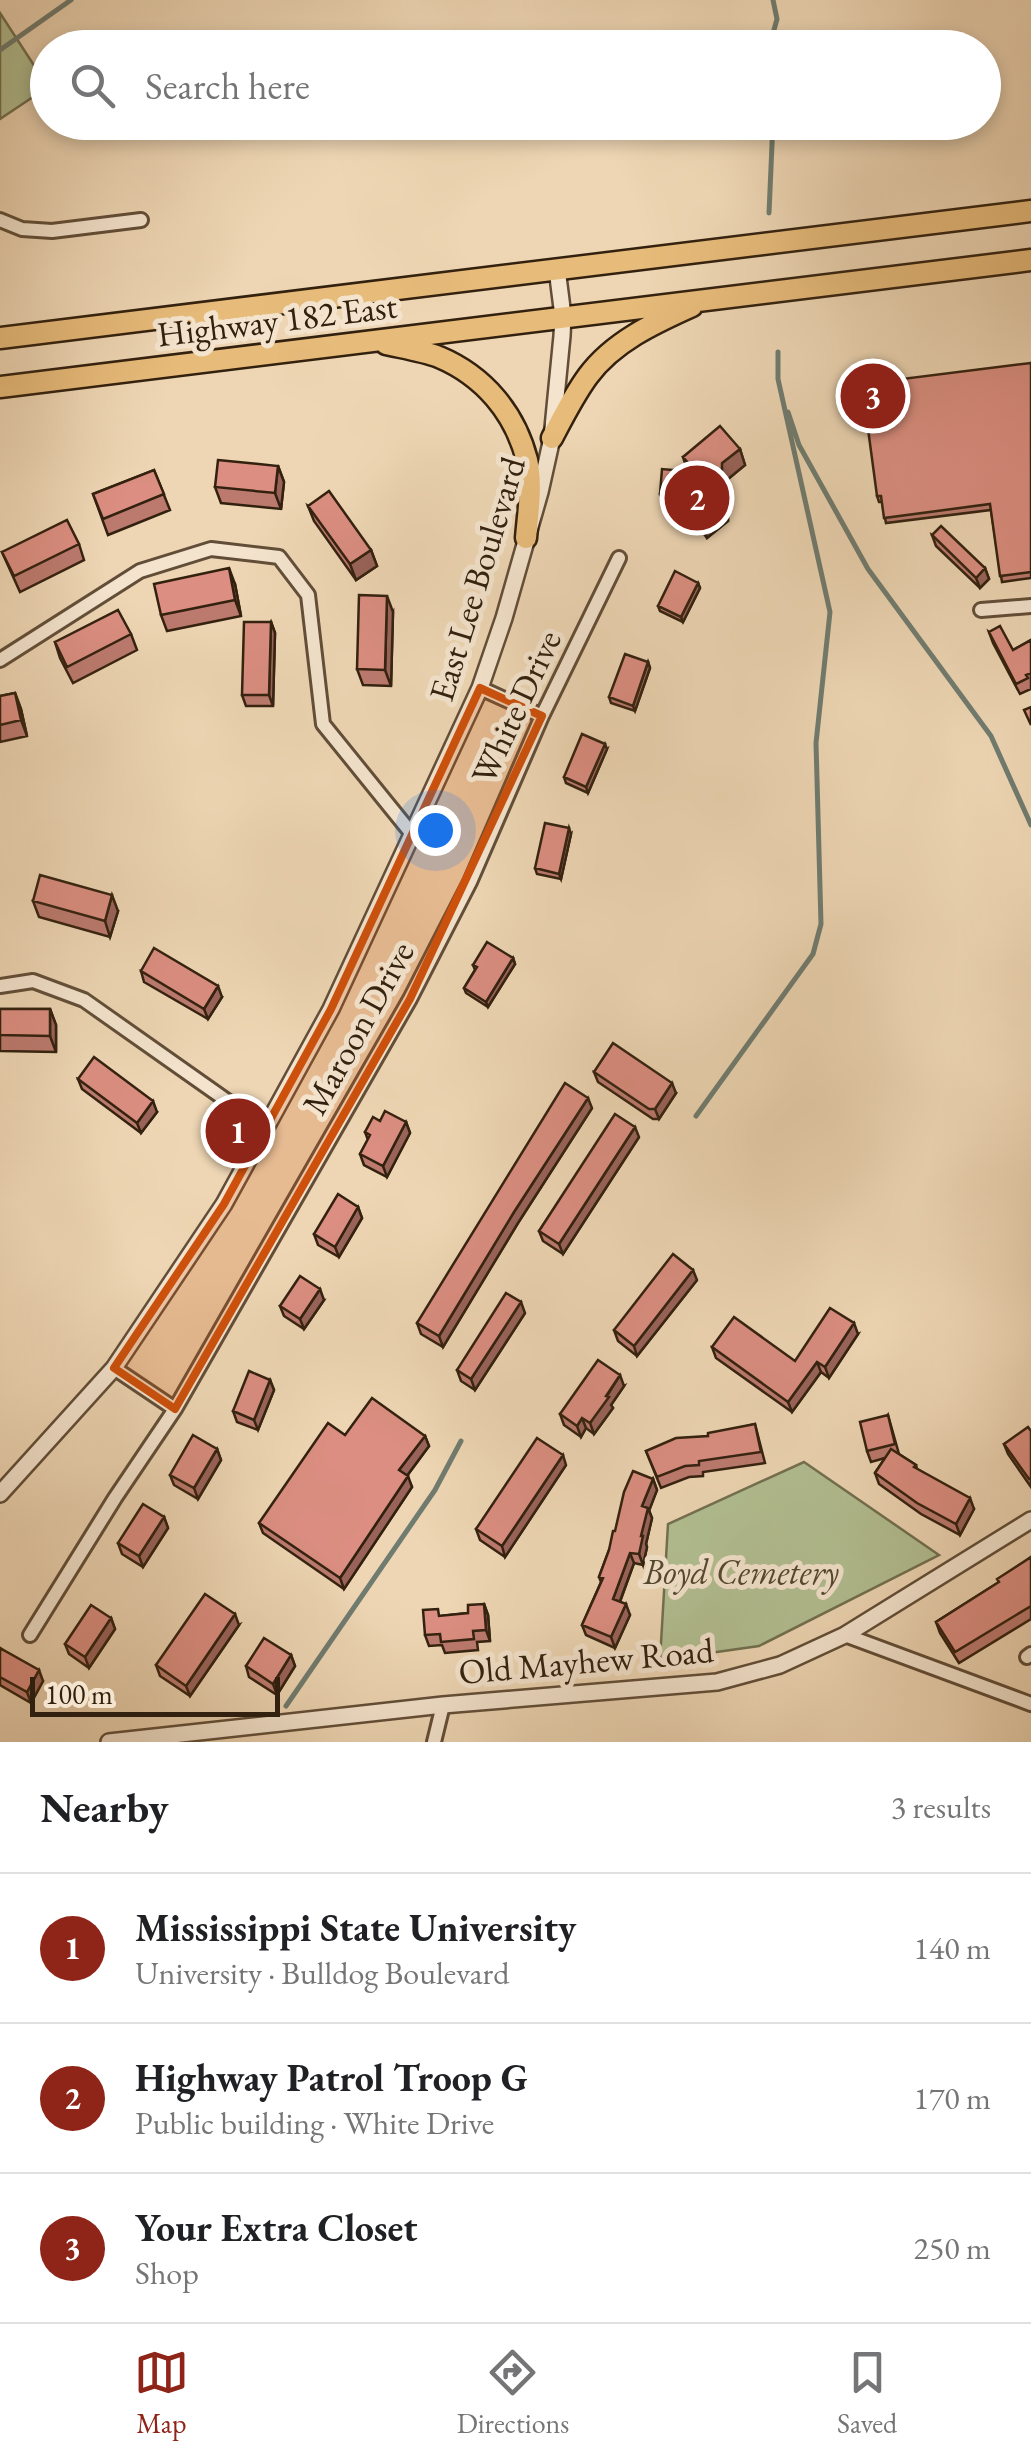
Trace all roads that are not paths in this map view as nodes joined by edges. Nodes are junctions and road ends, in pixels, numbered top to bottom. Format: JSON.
{"nodes":[{"id":1,"x":1031,"y":210,"type":"edge"},
{"id":2,"x":0,"y":220,"type":"edge"},
{"id":3,"x":142,"y":220,"type":"dead end"},
{"id":4,"x":1031,"y":260,"type":"edge"},
{"id":5,"x":557,"y":269,"type":"junction"},
{"id":6,"x":710,"y":298,"type":"junction"},
{"id":7,"x":563,"y":316,"type":"junction"},
{"id":8,"x":0,"y":338,"type":"edge"},
{"id":9,"x":375,"y":340,"type":"junction"},
{"id":10,"x":0,"y":387,"type":"edge"},
{"id":11,"x":552,"y":438,"type":"junction"},
{"id":12,"x":526,"y":538,"type":"junction"},
{"id":13,"x":619,"y":558,"type":"dead end"},
{"id":14,"x":1031,"y":606,"type":"edge"},
{"id":15,"x":980,"y":610,"type":"dead end"},
{"id":16,"x":0,"y":660,"type":"edge"},
{"id":17,"x":480,"y":688,"type":"junction"},
{"id":18,"x":542,"y":716,"type":"junction"},
{"id":19,"x":412,"y":834,"type":"junction"},
{"id":20,"x":470,"y":882,"type":"joint"},
{"id":21,"x":0,"y":986,"type":"edge"},
{"id":22,"x":267,"y":1128,"type":"junction"},
{"id":23,"x":114,"y":1368,"type":"junction"},
{"id":24,"x":176,"y":1409,"type":"junction"},
{"id":25,"x":0,"y":1494,"type":"edge"},
{"id":26,"x":1031,"y":1520,"type":"edge"},
{"id":27,"x":30,"y":1635,"type":"dead end"},
{"id":28,"x":844,"y":1635,"type":"junction"},
{"id":29,"x":443,"y":1704,"type":"junction"},
{"id":30,"x":1031,"y":1704,"type":"edge"},
{"id":31,"x":228,"y":1735,"type":"edge"},
{"id":32,"x":108,"y":1742,"type":"edge"},
{"id":33,"x":434,"y":1742,"type":"edge"}],
"edges":[{"from":1,"to":5,"type":"main road"},
{"from":2,"to":3,"type":"street"},
{"from":4,"to":6,"type":"main road","name":"Highway 182 East"},
{"from":5,"to":7,"type":"street","name":"East Lee Boulevard"},
{"from":5,"to":8,"type":"main road"},
{"from":6,"to":7,"type":"main road","name":"Highway 182 East"},
{"from":6,"to":11,"type":"main road"},
{"from":7,"to":9,"type":"main road","name":"Highway 182 East"},
{"from":7,"to":11,"type":"street","name":"East Lee Boulevard"},
{"from":9,"to":10,"type":"main road","name":"Highway 182 East"},
{"from":9,"to":12,"type":"main road"},
{"from":11,"to":12,"type":"street","name":"East Lee Boulevard"},
{"from":12,"to":17,"type":"street","name":"East Lee Boulevard"},
{"from":13,"to":18,"type":"street","name":"White Drive"},
{"from":14,"to":15,"type":"street"},
{"from":16,"to":19,"type":"street"},
{"from":17,"to":18,"type":"street"},
{"from":17,"to":19,"type":"street","name":"East Lee Boulevard"},
{"from":18,"to":20,"type":"street","name":"White Drive"},
{"from":19,"to":22,"type":"street","name":"East Lee Boulevard"},
{"from":20,"to":24,"type":"street","name":"Maroon Drive"},
{"from":21,"to":22,"type":"street"},
{"from":22,"to":23,"type":"street","name":"East Lee Boulevard"},
{"from":23,"to":24,"type":"street"},
{"from":23,"to":25,"type":"street","name":"East Lee Boulevard"},
{"from":24,"to":27,"type":"street","name":"Maroon Drive"},
{"from":26,"to":28,"type":"street","name":"Old Mayhew Road"},
{"from":28,"to":29,"type":"street","name":"Old Mayhew Road"},
{"from":28,"to":30,"type":"street"},
{"from":29,"to":31,"type":"street","name":"Old Mayhew Road"},
{"from":29,"to":33,"type":"street"},
{"from":31,"to":32,"type":"street","name":"Old Mayhew Road"}]}
